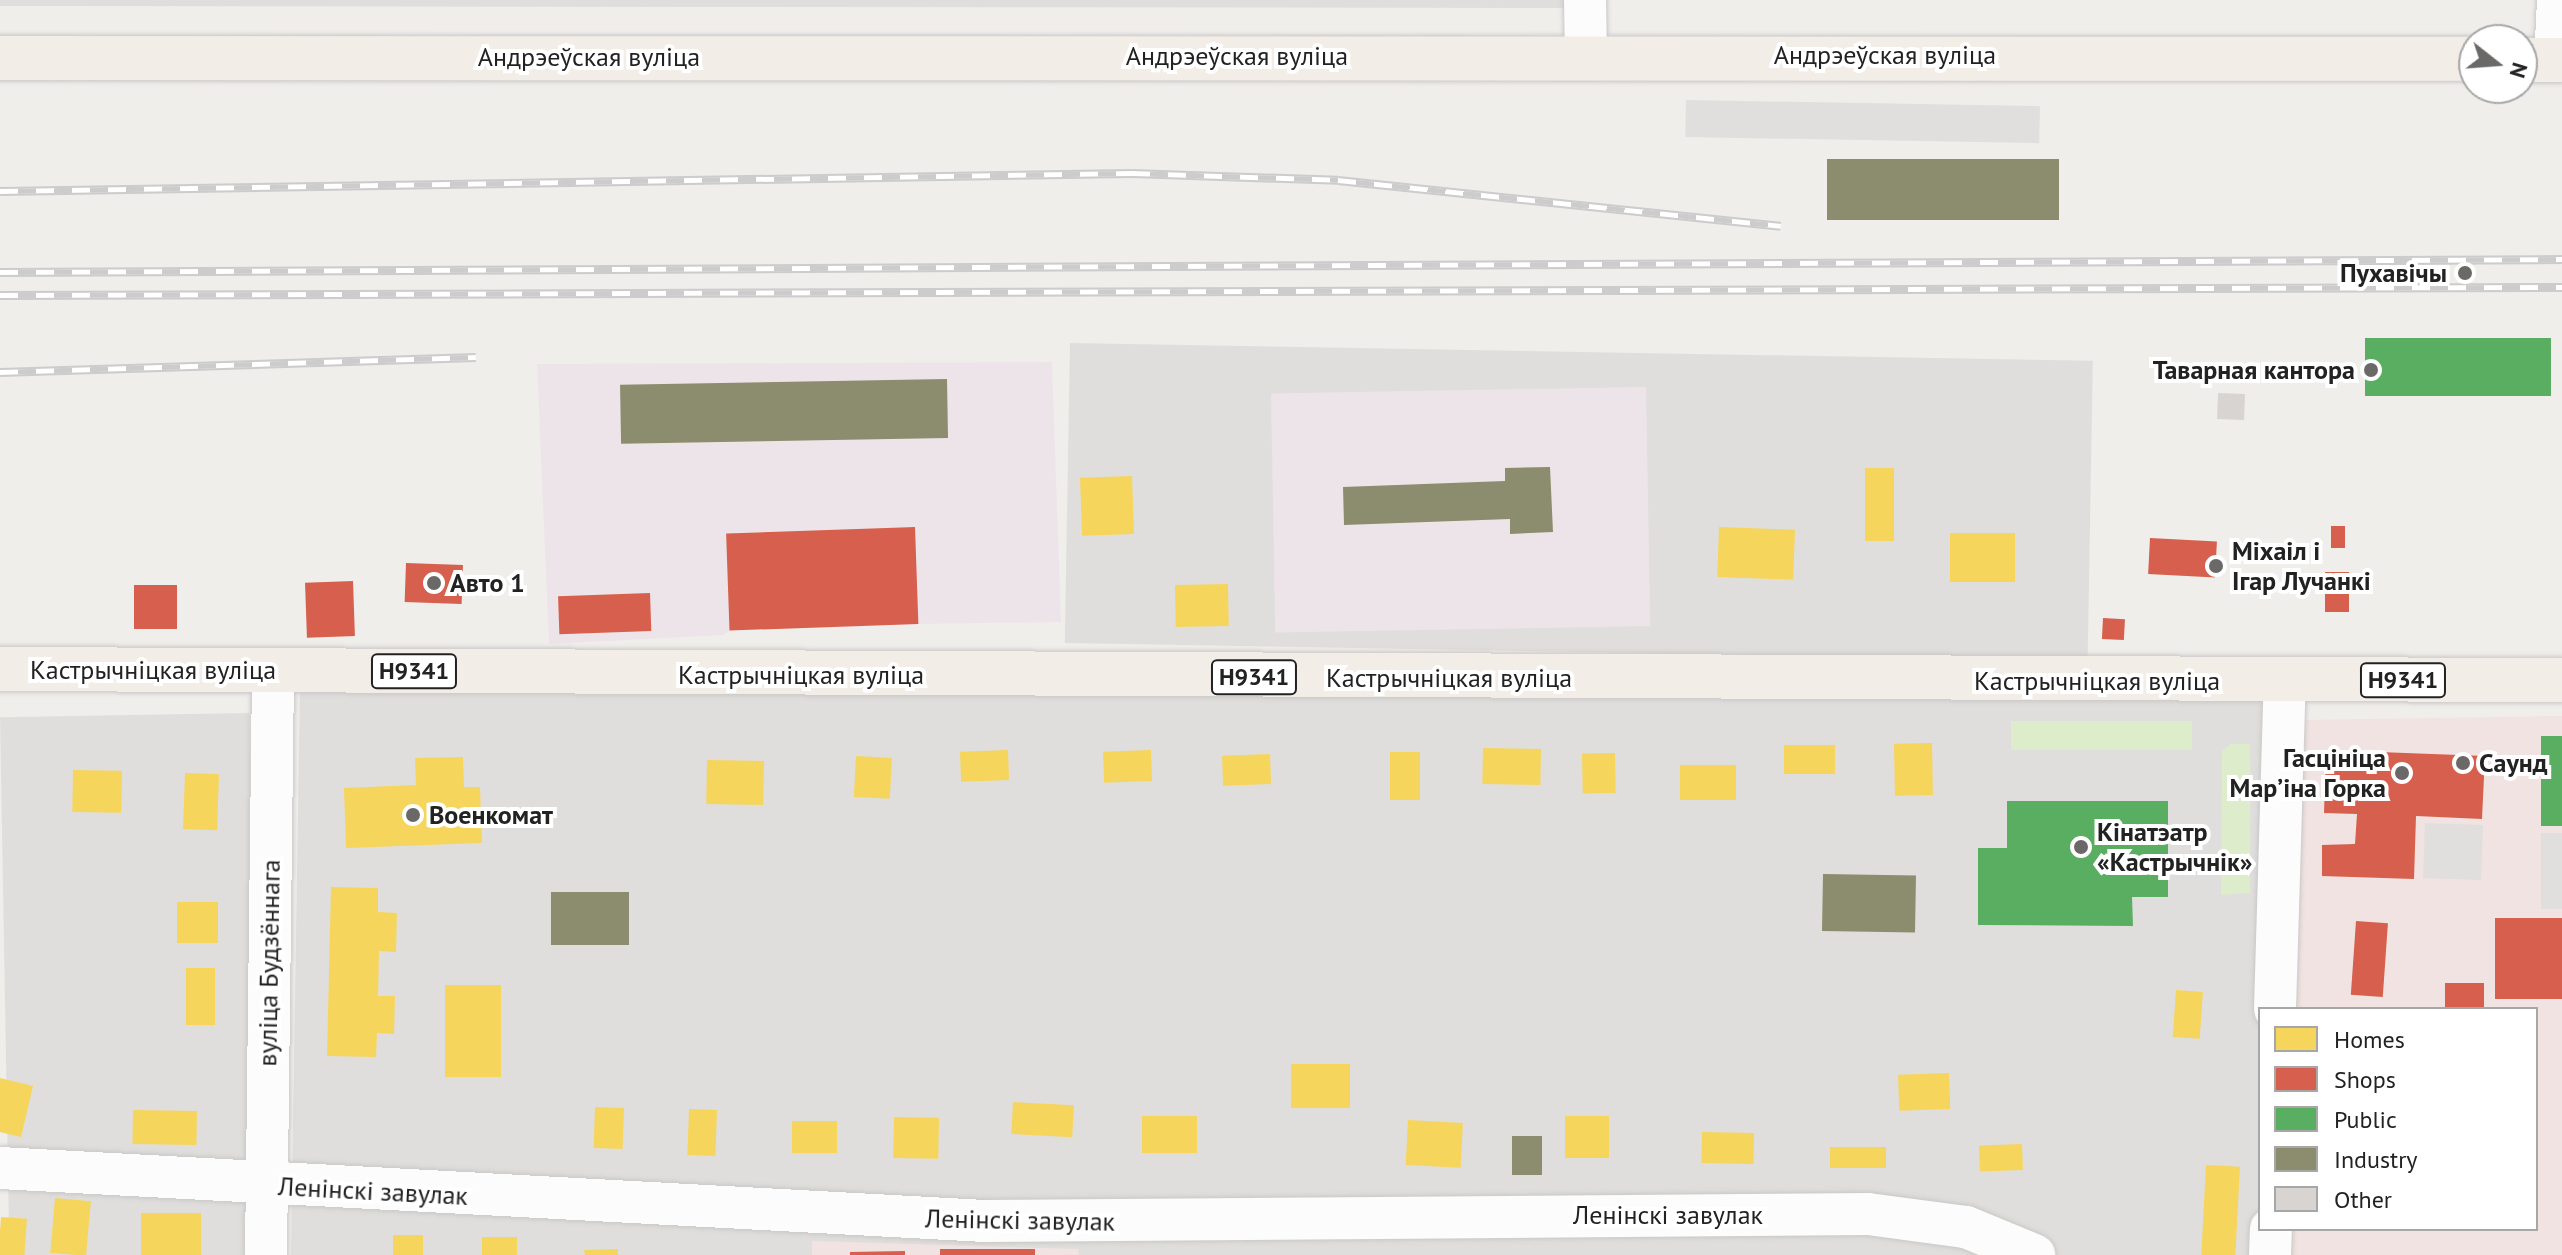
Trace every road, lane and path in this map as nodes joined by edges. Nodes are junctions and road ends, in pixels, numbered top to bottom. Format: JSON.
{"nodes":[{"id":1,"x":1585,"y":0,"type":"edge"},
{"id":2,"x":2558,"y":0,"type":"edge"},
{"id":3,"x":1586,"y":55,"type":"junction"},
{"id":4,"x":0,"y":58,"type":"edge"},
{"id":5,"x":2458,"y":59,"type":"edge"},
{"id":6,"x":2546,"y":60,"type":"edge"},
{"id":7,"x":0,"y":669,"type":"edge"},
{"id":8,"x":273,"y":670,"type":"junction"},
{"id":9,"x":2562,"y":680,"type":"edge"},
{"id":10,"x":2285,"y":681,"type":"junction"},
{"id":11,"x":2275,"y":1007,"type":"edge"},
{"id":12,"x":0,"y":1168,"type":"edge"},
{"id":13,"x":267,"y":1185,"type":"junction"},
{"id":14,"x":2271,"y":1231,"type":"edge"},
{"id":15,"x":266,"y":1255,"type":"edge"},
{"id":16,"x":2034,"y":1255,"type":"edge"},
{"id":17,"x":2270,"y":1255,"type":"edge"}],
"edges":[{"from":1,"to":3,"type":"street"},
{"from":2,"to":6,"type":"street"},
{"from":3,"to":4,"type":"main road","name":"Андрэеўская вуліца"},
{"from":3,"to":5,"type":"main road","name":"Андрэеўская вуліца"},
{"from":7,"to":8,"type":"main road","name":"Кастрычніцкая вуліца","number":"Н9341"},
{"from":8,"to":10,"type":"main road","name":"Кастрычніцкая вуліца","number":"Н9341"},
{"from":8,"to":13,"type":"street","name":"вуліца Будзённага"},
{"from":9,"to":10,"type":"main road","name":"Кастрычніцкая вуліца","number":"Н9341"},
{"from":10,"to":11,"type":"street"},
{"from":12,"to":13,"type":"street","name":"Ленінскі завулак"},
{"from":13,"to":15,"type":"street","name":"вуліца Будзённага"},
{"from":13,"to":16,"type":"street","name":"Ленінскі завулак"},
{"from":14,"to":17,"type":"street"}]}
